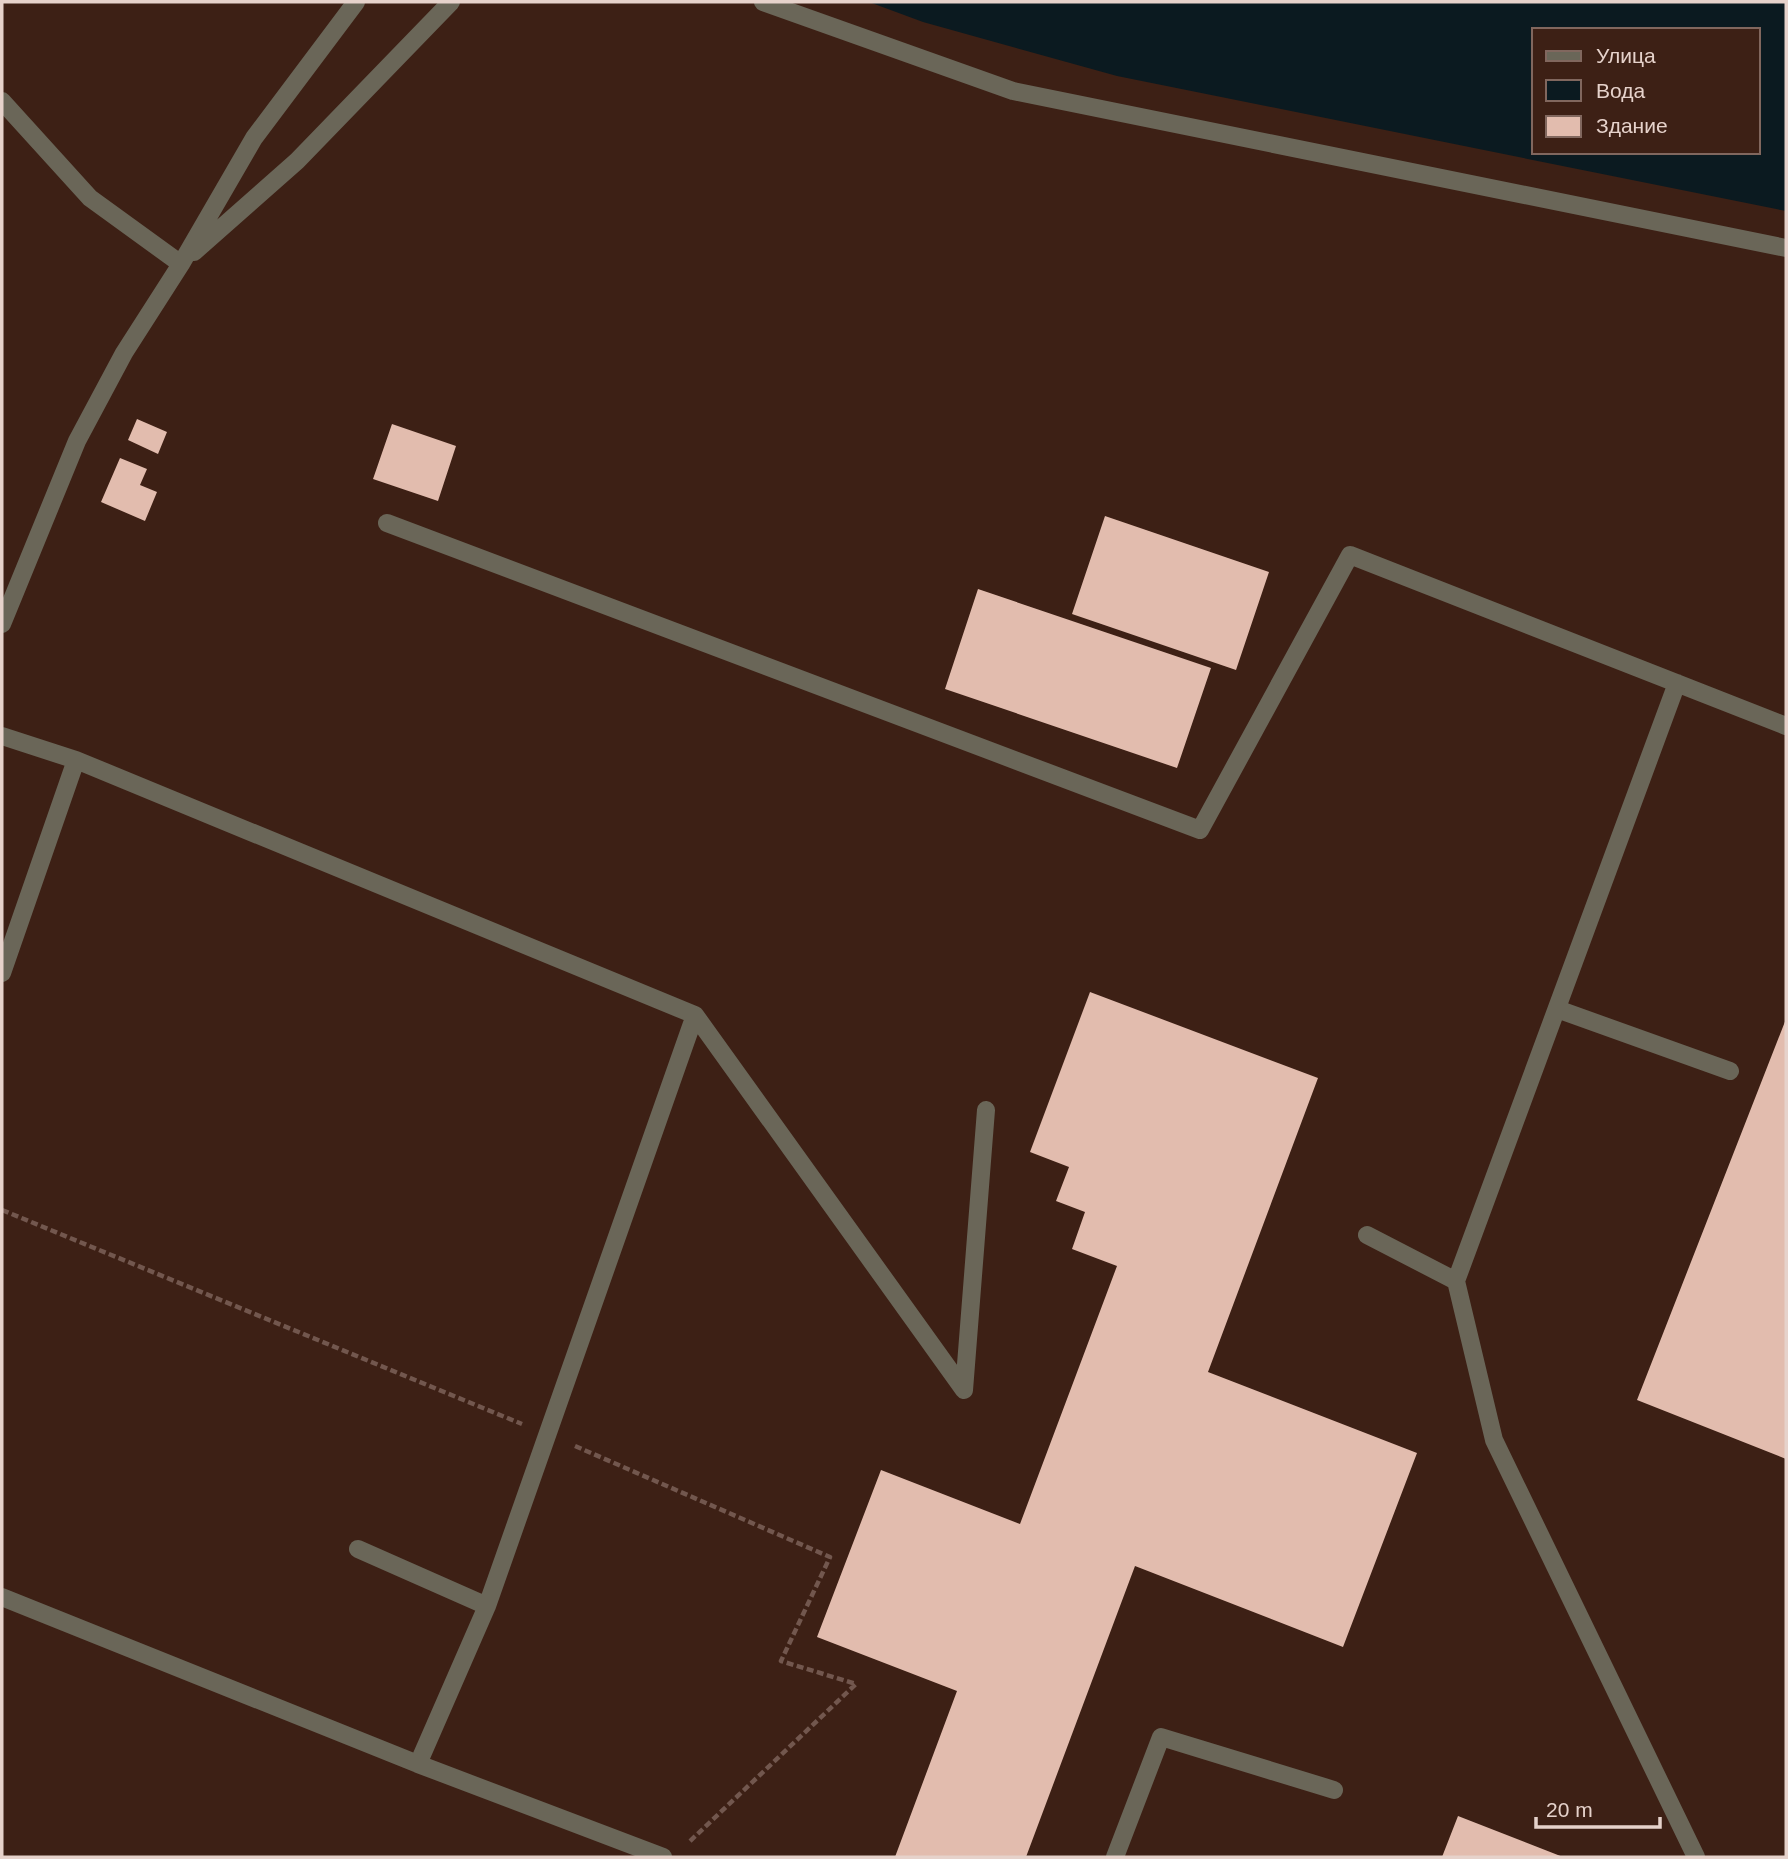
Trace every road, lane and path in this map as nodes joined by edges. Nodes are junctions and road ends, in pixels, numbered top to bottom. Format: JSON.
{"nodes":[{"id":1,"x":356,"y":2,"type":"edge"},
{"id":2,"x":450,"y":2,"type":"edge"},
{"id":3,"x":762,"y":2,"type":"edge"},
{"id":4,"x":2,"y":101,"type":"edge"},
{"id":5,"x":1786,"y":248,"type":"edge"},
{"id":6,"x":181,"y":264,"type":"junction"},
{"id":7,"x":387,"y":523,"type":"dead end"},
{"id":8,"x":2,"y":624,"type":"edge"},
{"id":9,"x":1677,"y":683,"type":"junction"},
{"id":10,"x":1786,"y":726,"type":"edge"},
{"id":11,"x":2,"y":736,"type":"edge"},
{"id":12,"x":76,"y":760,"type":"junction"},
{"id":13,"x":2,"y":973,"type":"edge"},
{"id":14,"x":1557,"y":1009,"type":"junction"},
{"id":15,"x":695,"y":1015,"type":"junction"},
{"id":16,"x":1730,"y":1071,"type":"dead end"},
{"id":17,"x":986,"y":1110,"type":"dead end"},
{"id":18,"x":2,"y":1210,"type":"edge"},
{"id":19,"x":1367,"y":1235,"type":"dead end"},
{"id":20,"x":1457,"y":1281,"type":"junction"},
{"id":21,"x":547,"y":1434,"type":"junction"},
{"id":22,"x":358,"y":1549,"type":"dead end"},
{"id":23,"x":2,"y":1597,"type":"edge"},
{"id":24,"x":487,"y":1606,"type":"junction"},
{"id":25,"x":418,"y":1765,"type":"junction"},
{"id":26,"x":1334,"y":1790,"type":"dead end"},
{"id":27,"x":683,"y":1848,"type":"dead end"},
{"id":28,"x":663,"y":1857,"type":"edge"},
{"id":29,"x":1115,"y":1857,"type":"edge"},
{"id":30,"x":1696,"y":1857,"type":"edge"}],
"edges":[{"from":1,"to":6,"type":"street"},
{"from":2,"to":6,"type":"street"},
{"from":3,"to":5,"type":"street"},
{"from":4,"to":6,"type":"street"},
{"from":6,"to":8,"type":"street"},
{"from":7,"to":9,"type":"street"},
{"from":9,"to":10,"type":"street"},
{"from":9,"to":14,"type":"street"},
{"from":11,"to":12,"type":"street"},
{"from":12,"to":13,"type":"street"},
{"from":12,"to":15,"type":"street"},
{"from":14,"to":16,"type":"street"},
{"from":14,"to":20,"type":"street"},
{"from":15,"to":17,"type":"street"},
{"from":15,"to":21,"type":"street"},
{"from":18,"to":21,"type":"path"},
{"from":19,"to":20,"type":"street"},
{"from":20,"to":30,"type":"street"},
{"from":21,"to":24,"type":"street"},
{"from":21,"to":27,"type":"path"},
{"from":22,"to":24,"type":"street"},
{"from":23,"to":25,"type":"street"},
{"from":24,"to":25,"type":"street"},
{"from":25,"to":28,"type":"street"},
{"from":26,"to":29,"type":"street"}]}
